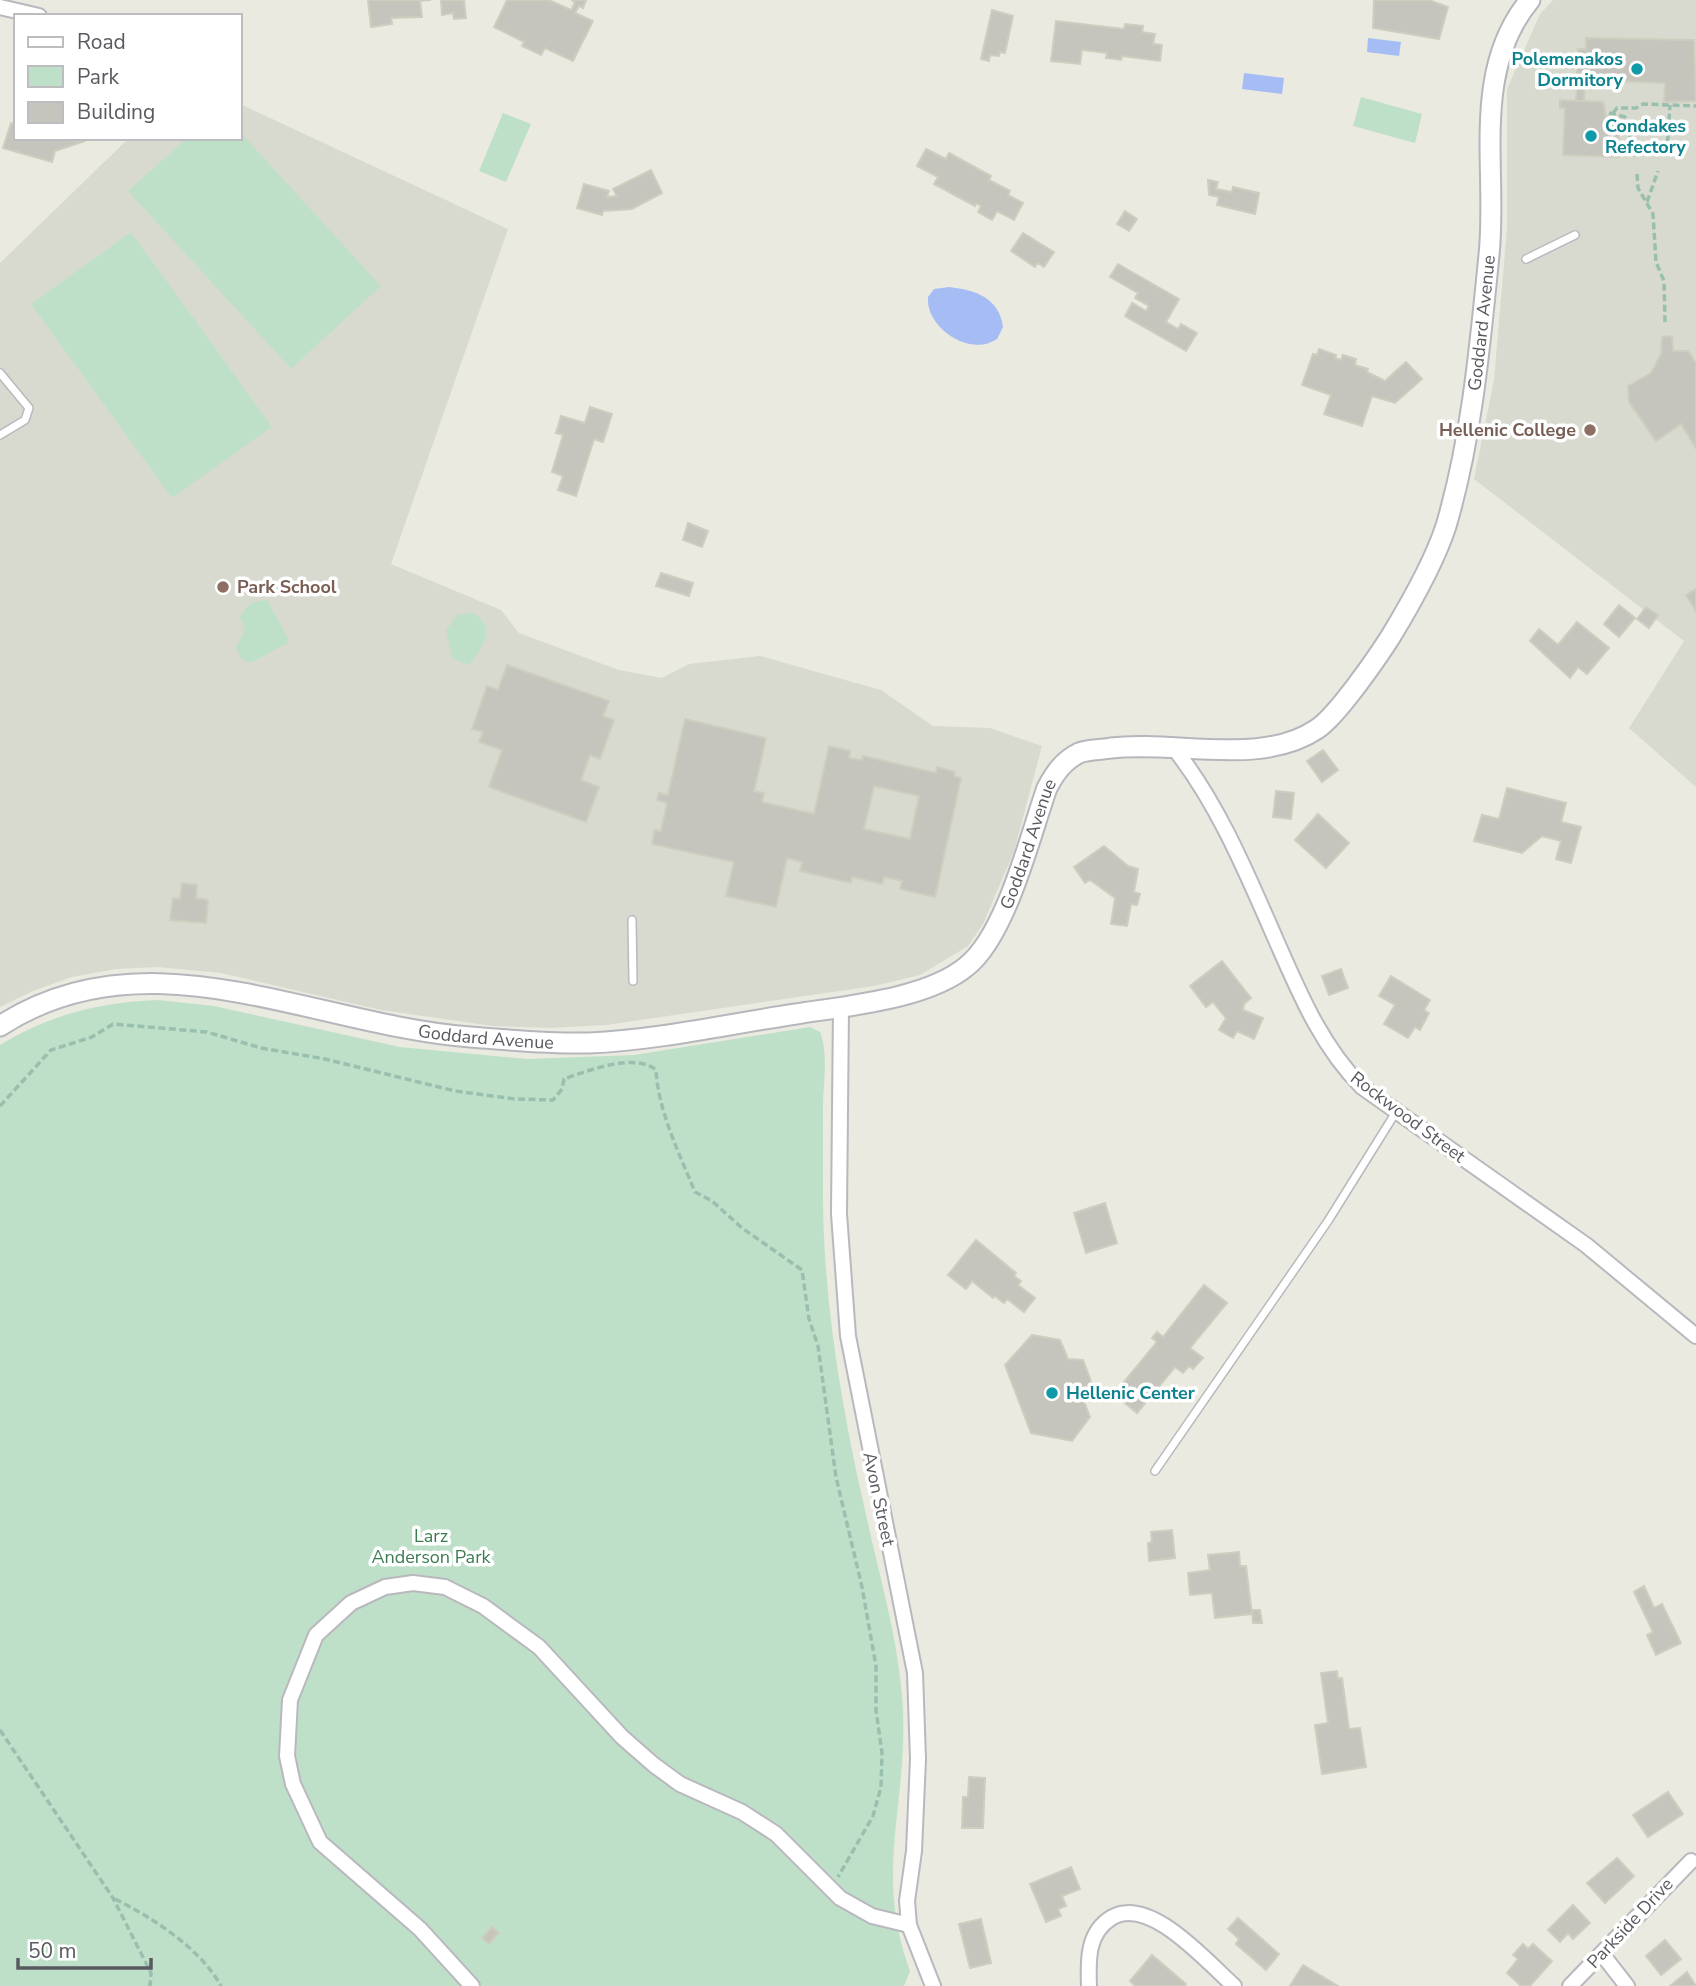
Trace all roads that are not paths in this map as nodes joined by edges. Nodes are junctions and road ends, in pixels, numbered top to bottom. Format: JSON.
{"nodes":[{"id":1,"x":1530,"y":0,"type":"edge"},
{"id":2,"x":0,"y":7,"type":"edge"},
{"id":3,"x":30,"y":14,"type":"edge"},
{"id":4,"x":1575,"y":235,"type":"dead end"},
{"id":5,"x":1526,"y":259,"type":"dead end"},
{"id":6,"x":0,"y":373,"type":"edge"},
{"id":7,"x":0,"y":435,"type":"edge"},
{"id":8,"x":1173,"y":747,"type":"junction"},
{"id":9,"x":632,"y":920,"type":"dead end"},
{"id":10,"x":633,"y":981,"type":"dead end"},
{"id":11,"x":841,"y":1007,"type":"junction"},
{"id":12,"x":0,"y":1026,"type":"edge"},
{"id":13,"x":1396,"y":1112,"type":"junction"},
{"id":14,"x":1696,"y":1336,"type":"edge"},
{"id":15,"x":1156,"y":1471,"type":"dead end"},
{"id":16,"x":1691,"y":1861,"type":"dead end"},
{"id":17,"x":909,"y":1925,"type":"junction"},
{"id":18,"x":1602,"y":1954,"type":"junction"},
{"id":19,"x":472,"y":1986,"type":"edge"},
{"id":20,"x":933,"y":1986,"type":"edge"},
{"id":21,"x":1089,"y":1986,"type":"edge"},
{"id":22,"x":1234,"y":1986,"type":"edge"},
{"id":23,"x":1570,"y":1986,"type":"edge"},
{"id":24,"x":1627,"y":1986,"type":"edge"}],
"edges":[{"from":1,"to":8,"type":"main road","name":"Goddard Avenue"},
{"from":2,"to":3,"type":"street"},
{"from":4,"to":5,"type":"lane"},
{"from":6,"to":7,"type":"lane"},
{"from":8,"to":11,"type":"main road","name":"Goddard Avenue"},
{"from":8,"to":13,"type":"street","name":"Rockwood Street"},
{"from":9,"to":10,"type":"lane"},
{"from":11,"to":12,"type":"main road","name":"Goddard Avenue"},
{"from":11,"to":17,"type":"street","name":"Avon Street"},
{"from":13,"to":14,"type":"street","name":"Rockwood Street"},
{"from":13,"to":15,"type":"lane"},
{"from":16,"to":18,"type":"street","name":"Parkside Drive"},
{"from":17,"to":19,"type":"street"},
{"from":17,"to":20,"type":"street","name":"Avon Street"},
{"from":18,"to":23,"type":"street","name":"Parkside Drive"},
{"from":18,"to":24,"type":"street"},
{"from":21,"to":22,"type":"street"}]}
